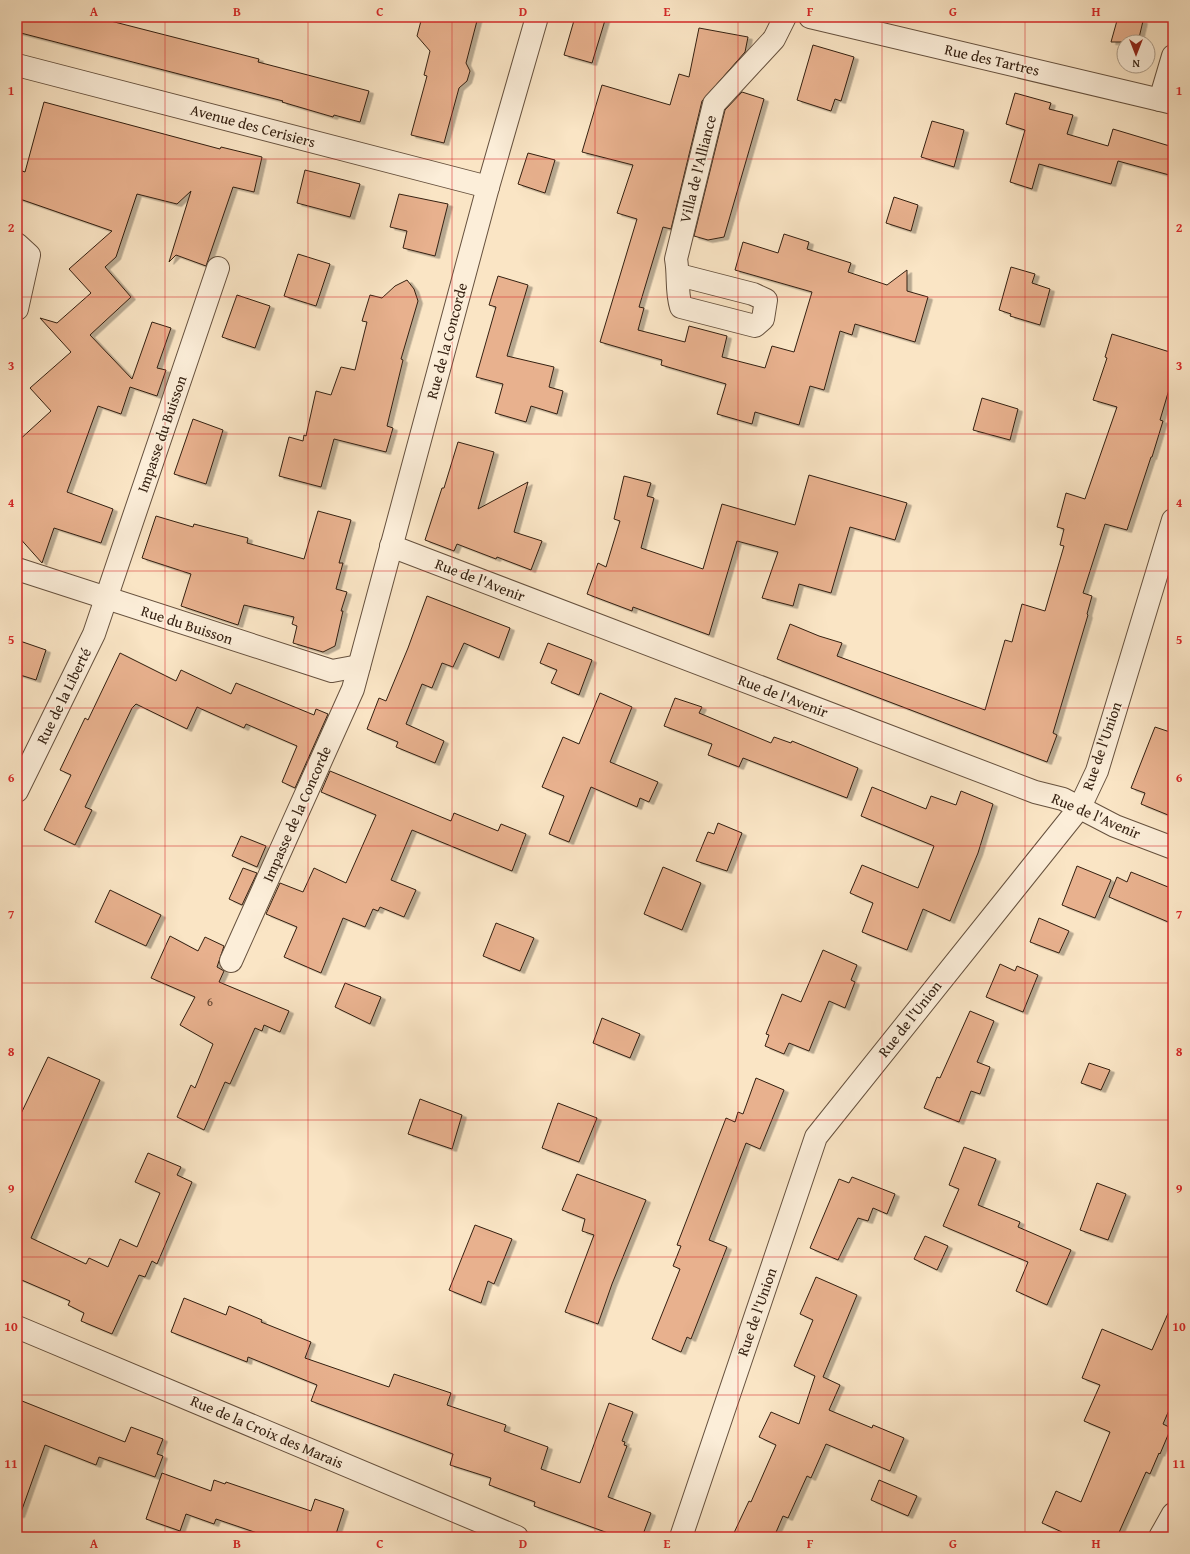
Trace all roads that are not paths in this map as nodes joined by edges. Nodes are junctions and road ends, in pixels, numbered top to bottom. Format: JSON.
{"nodes":[{"id":1,"x":537,"y":17,"type":"edge"},
{"id":2,"x":785,"y":17,"type":"edge"},
{"id":3,"x":810,"y":17,"type":"edge"},
{"id":4,"x":1173,"y":56,"type":"edge"},
{"id":5,"x":17,"y":65,"type":"edge"},
{"id":6,"x":1167,"y":101,"type":"edge"},
{"id":7,"x":488,"y":187,"type":"junction"},
{"id":8,"x":17,"y":244,"type":"edge"},
{"id":9,"x":218,"y":268,"type":"dead end"},
{"id":10,"x":679,"y":275,"type":"dead end"},
{"id":11,"x":17,"y":309,"type":"edge"},
{"id":12,"x":1173,"y":520,"type":"edge"},
{"id":13,"x":391,"y":546,"type":"junction"},
{"id":14,"x":17,"y":569,"type":"edge"},
{"id":15,"x":106,"y":599,"type":"junction"},
{"id":16,"x":359,"y":666,"type":"junction"},
{"id":17,"x":17,"y":791,"type":"edge"},
{"id":18,"x":1080,"y":807,"type":"junction"},
{"id":19,"x":1173,"y":848,"type":"edge"},
{"id":20,"x":231,"y":961,"type":"dead end"},
{"id":21,"x":17,"y":1327,"type":"edge"},
{"id":22,"x":1173,"y":1514,"type":"edge"},
{"id":23,"x":517,"y":1537,"type":"edge"},
{"id":24,"x":681,"y":1537,"type":"edge"},
{"id":25,"x":1160,"y":1537,"type":"edge"}],
"edges":[{"from":1,"to":7,"type":"street","name":"Rue de la Concorde"},
{"from":2,"to":10,"type":"street","name":"Villa de l'Alliance"},
{"from":3,"to":6,"type":"street","name":"Rue des Tartres"},
{"from":4,"to":6,"type":"street"},
{"from":5,"to":7,"type":"street","name":"Avenue des Cerisiers"},
{"from":7,"to":13,"type":"street","name":"Rue de la Concorde"},
{"from":8,"to":11,"type":"street"},
{"from":9,"to":15,"type":"street","name":"Impasse du Buisson"},
{"from":12,"to":18,"type":"street","name":"Rue de l'Union"},
{"from":13,"to":16,"type":"street","name":"Rue de la Concorde"},
{"from":13,"to":18,"type":"street","name":"Rue de l'Avenir"},
{"from":14,"to":15,"type":"street","name":"Rue du Buisson"},
{"from":15,"to":16,"type":"street","name":"Rue du Buisson"},
{"from":15,"to":17,"type":"street","name":"Rue de la Liberté"},
{"from":16,"to":20,"type":"street","name":"Impasse de la Concorde"},
{"from":18,"to":19,"type":"street","name":"Rue de l'Avenir"},
{"from":18,"to":24,"type":"street","name":"Rue de l'Union"},
{"from":21,"to":23,"type":"street","name":"Rue de la Croix des Marais"},
{"from":22,"to":25,"type":"street"}]}
